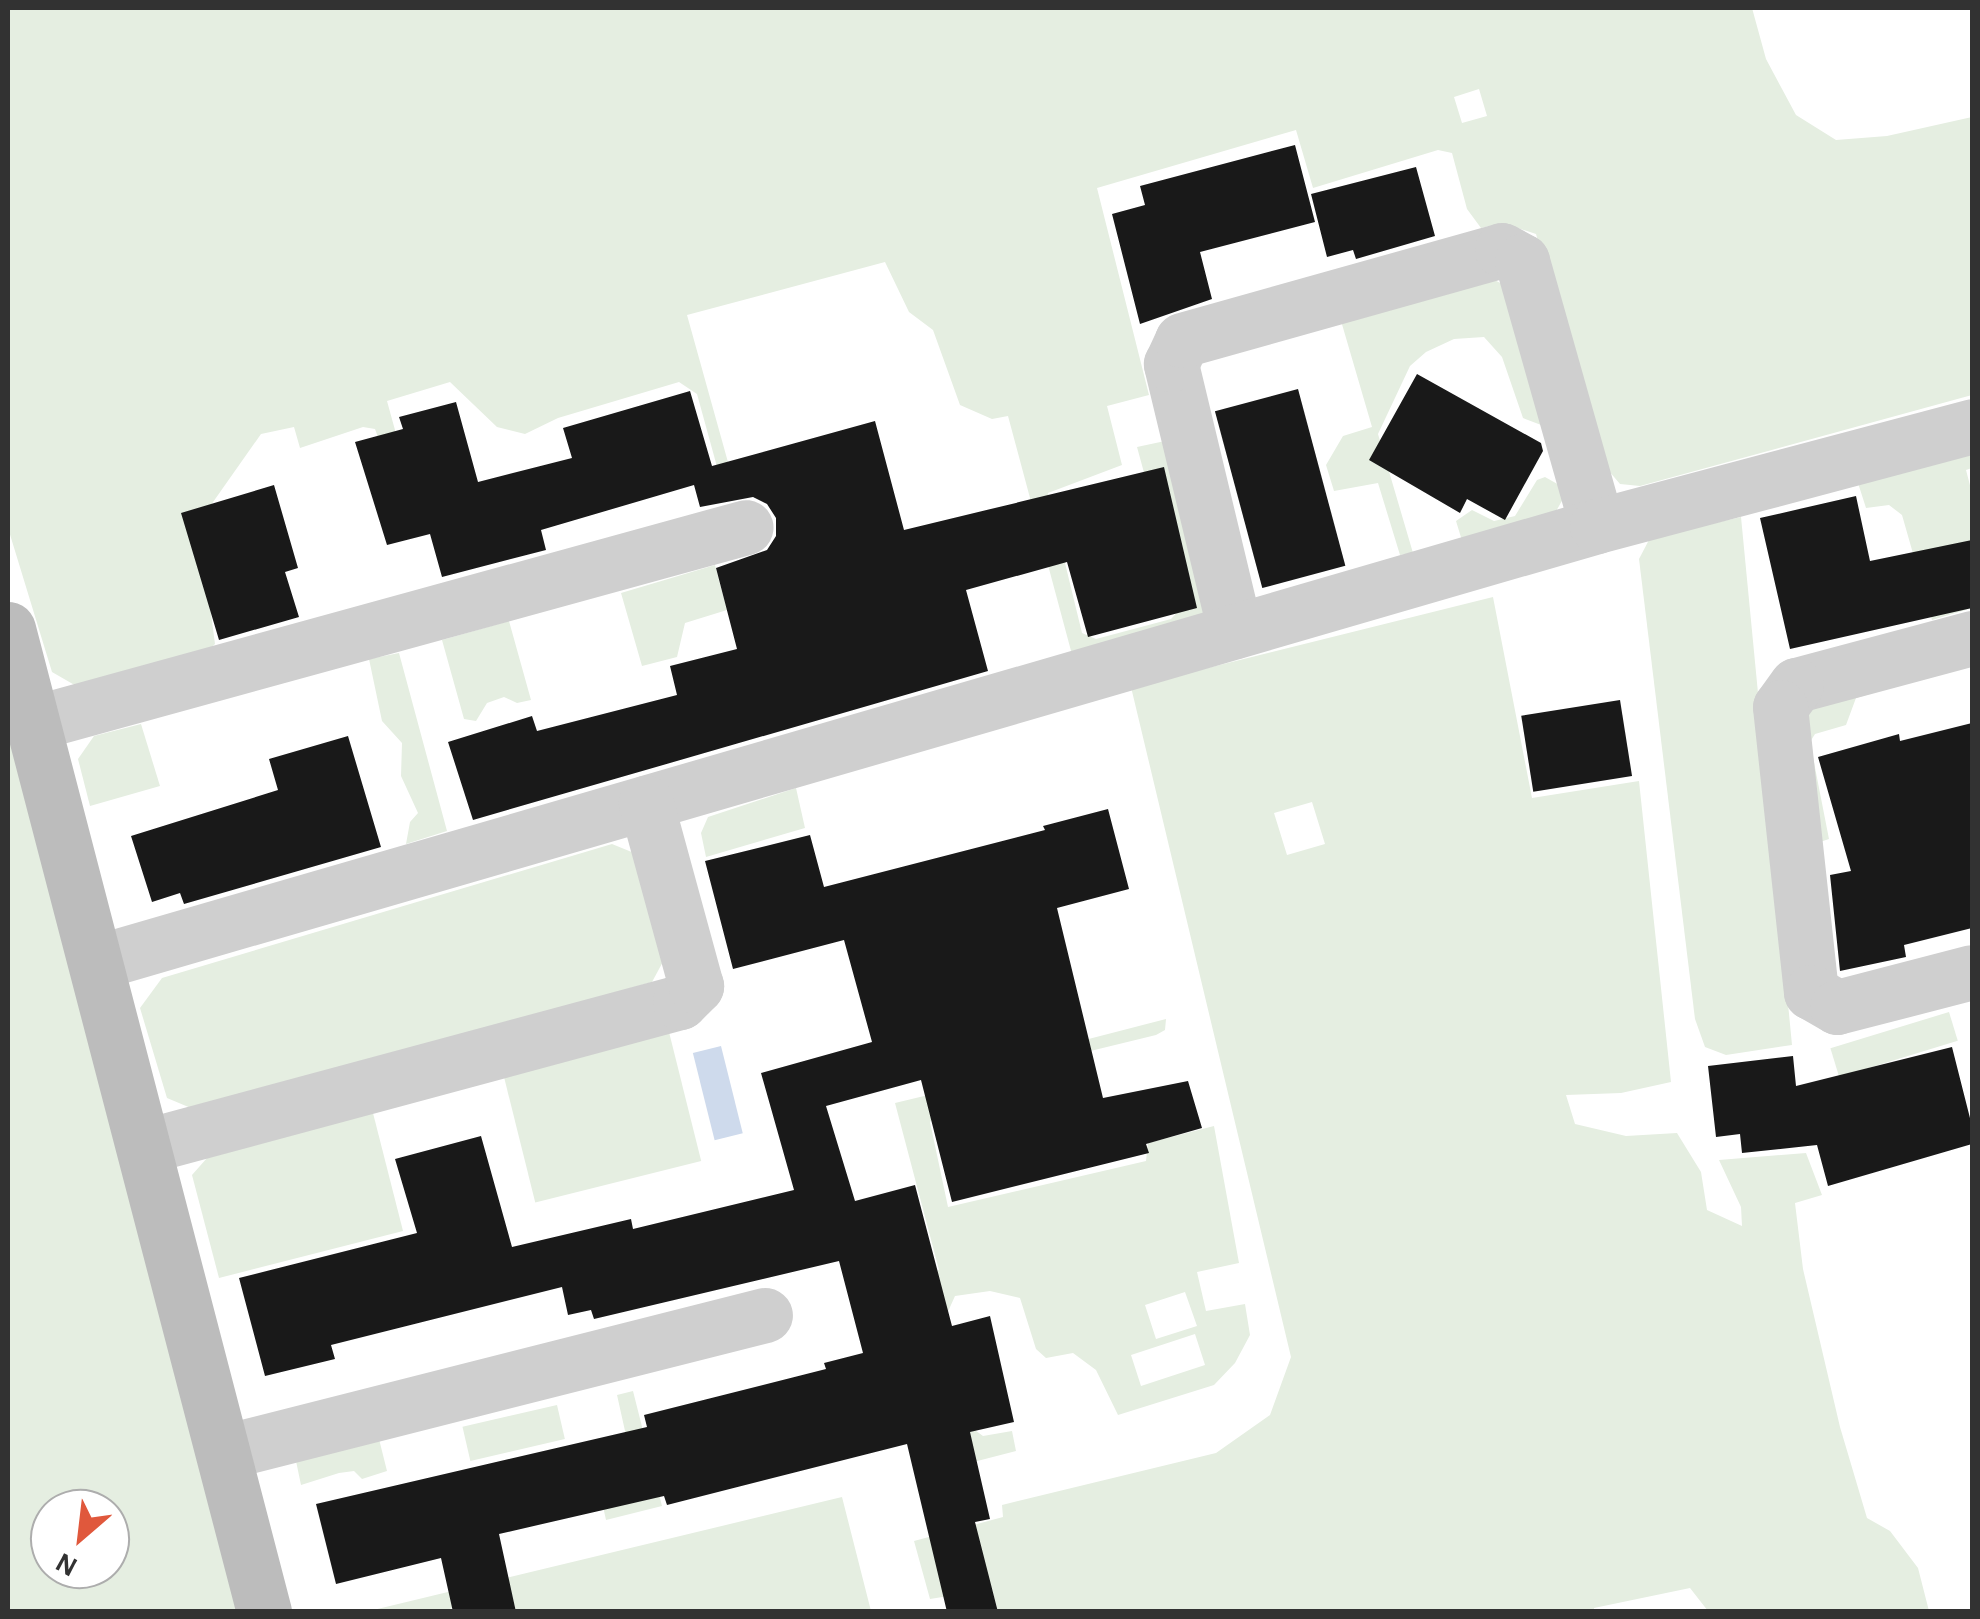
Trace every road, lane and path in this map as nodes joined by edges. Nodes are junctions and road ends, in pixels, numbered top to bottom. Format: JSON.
{"nodes":[{"id":1,"x":1972,"y":426,"type":"edge"},
{"id":2,"x":746,"y":526,"type":"dead end"},
{"id":3,"x":1597,"y":526,"type":"junction"},
{"id":4,"x":8,"y":629,"type":"edge"},
{"id":5,"x":1235,"y":631,"type":"junction"},
{"id":6,"x":1972,"y":638,"type":"edge"},
{"id":7,"x":34,"y":723,"type":"junction"},
{"id":8,"x":646,"y":803,"type":"junction"},
{"id":9,"x":98,"y":962,"type":"junction"},
{"id":10,"x":1972,"y":972,"type":"edge"},
{"id":11,"x":146,"y":1146,"type":"junction"},
{"id":12,"x":765,"y":1316,"type":"dead end"},
{"id":13,"x":224,"y":1452,"type":"junction"},
{"id":14,"x":264,"y":1612,"type":"edge"}],
"edges":[{"from":1,"to":3,"type":"street"},
{"from":2,"to":7,"type":"street"},
{"from":3,"to":5,"type":"street"},
{"from":3,"to":5,"type":"street"},
{"from":4,"to":7,"type":"street"},
{"from":5,"to":8,"type":"street"},
{"from":6,"to":10,"type":"street"},
{"from":7,"to":9,"type":"street"},
{"from":8,"to":9,"type":"street"},
{"from":8,"to":11,"type":"street"},
{"from":9,"to":11,"type":"street"},
{"from":11,"to":13,"type":"street"},
{"from":12,"to":13,"type":"street"},
{"from":13,"to":14,"type":"street"}]}
